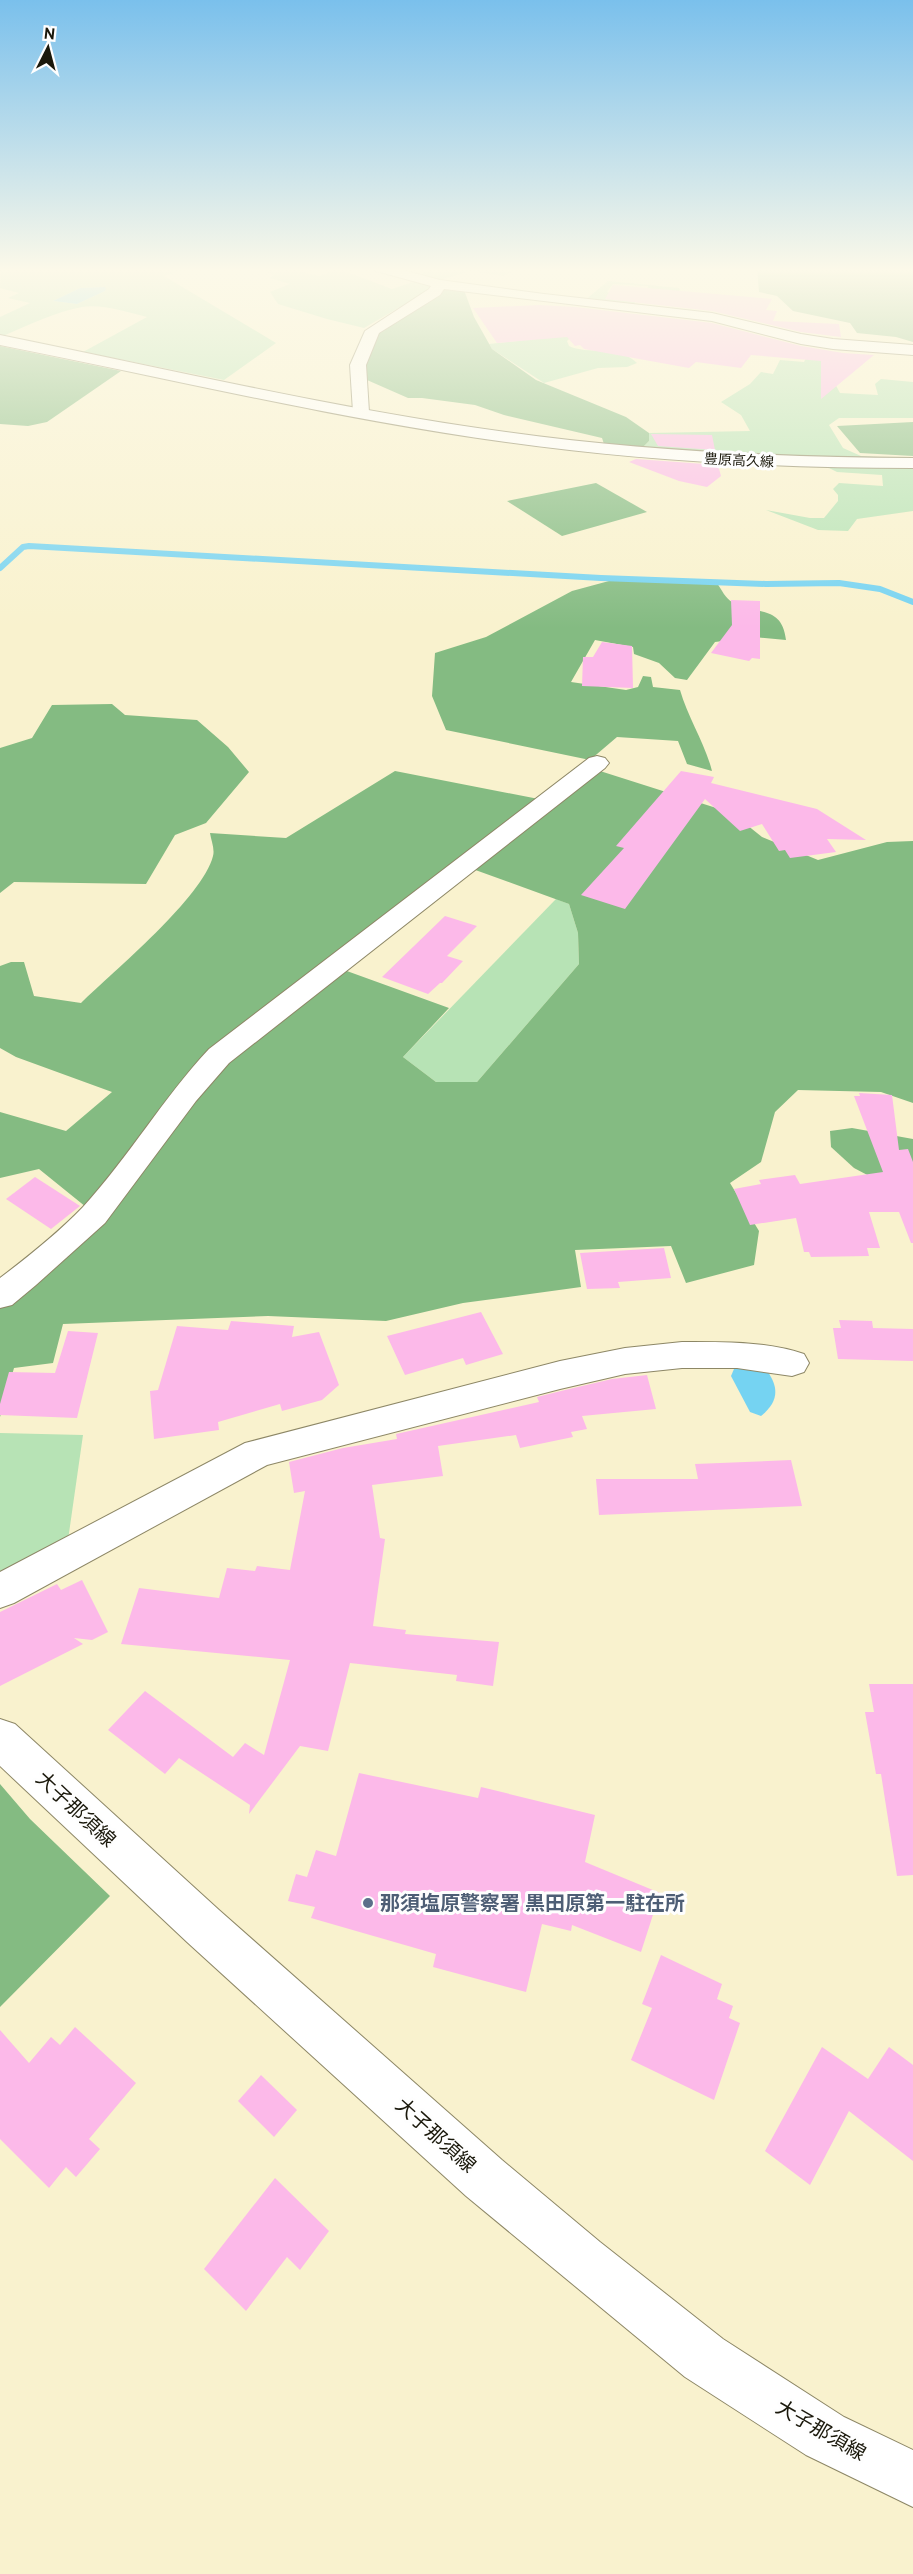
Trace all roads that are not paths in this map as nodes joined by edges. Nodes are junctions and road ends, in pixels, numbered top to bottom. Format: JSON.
{"nodes":[{"id":1,"x":241,"y":388,"type":"edge"},
{"id":2,"x":359,"y":388,"type":"edge"},
{"id":3,"x":361,"y":412,"type":"junction"},
{"id":4,"x":913,"y":463,"type":"edge"},
{"id":5,"x":597,"y":763,"type":"dead end"},
{"id":6,"x":0,"y":1296,"type":"edge"},
{"id":7,"x":792,"y":1363,"type":"dead end"},
{"id":8,"x":0,"y":1591,"type":"edge"},
{"id":9,"x":0,"y":1738,"type":"edge"},
{"id":10,"x":913,"y":2479,"type":"edge"}],
"edges":[{"from":1,"to":3,"type":"street","name":"豊原高久線"},
{"from":2,"to":3,"type":"street"},
{"from":3,"to":4,"type":"street","name":"豊原高久線"},
{"from":5,"to":6,"type":"street"},
{"from":7,"to":8,"type":"street"},
{"from":9,"to":10,"type":"street","name":"大子那須線"}]}
